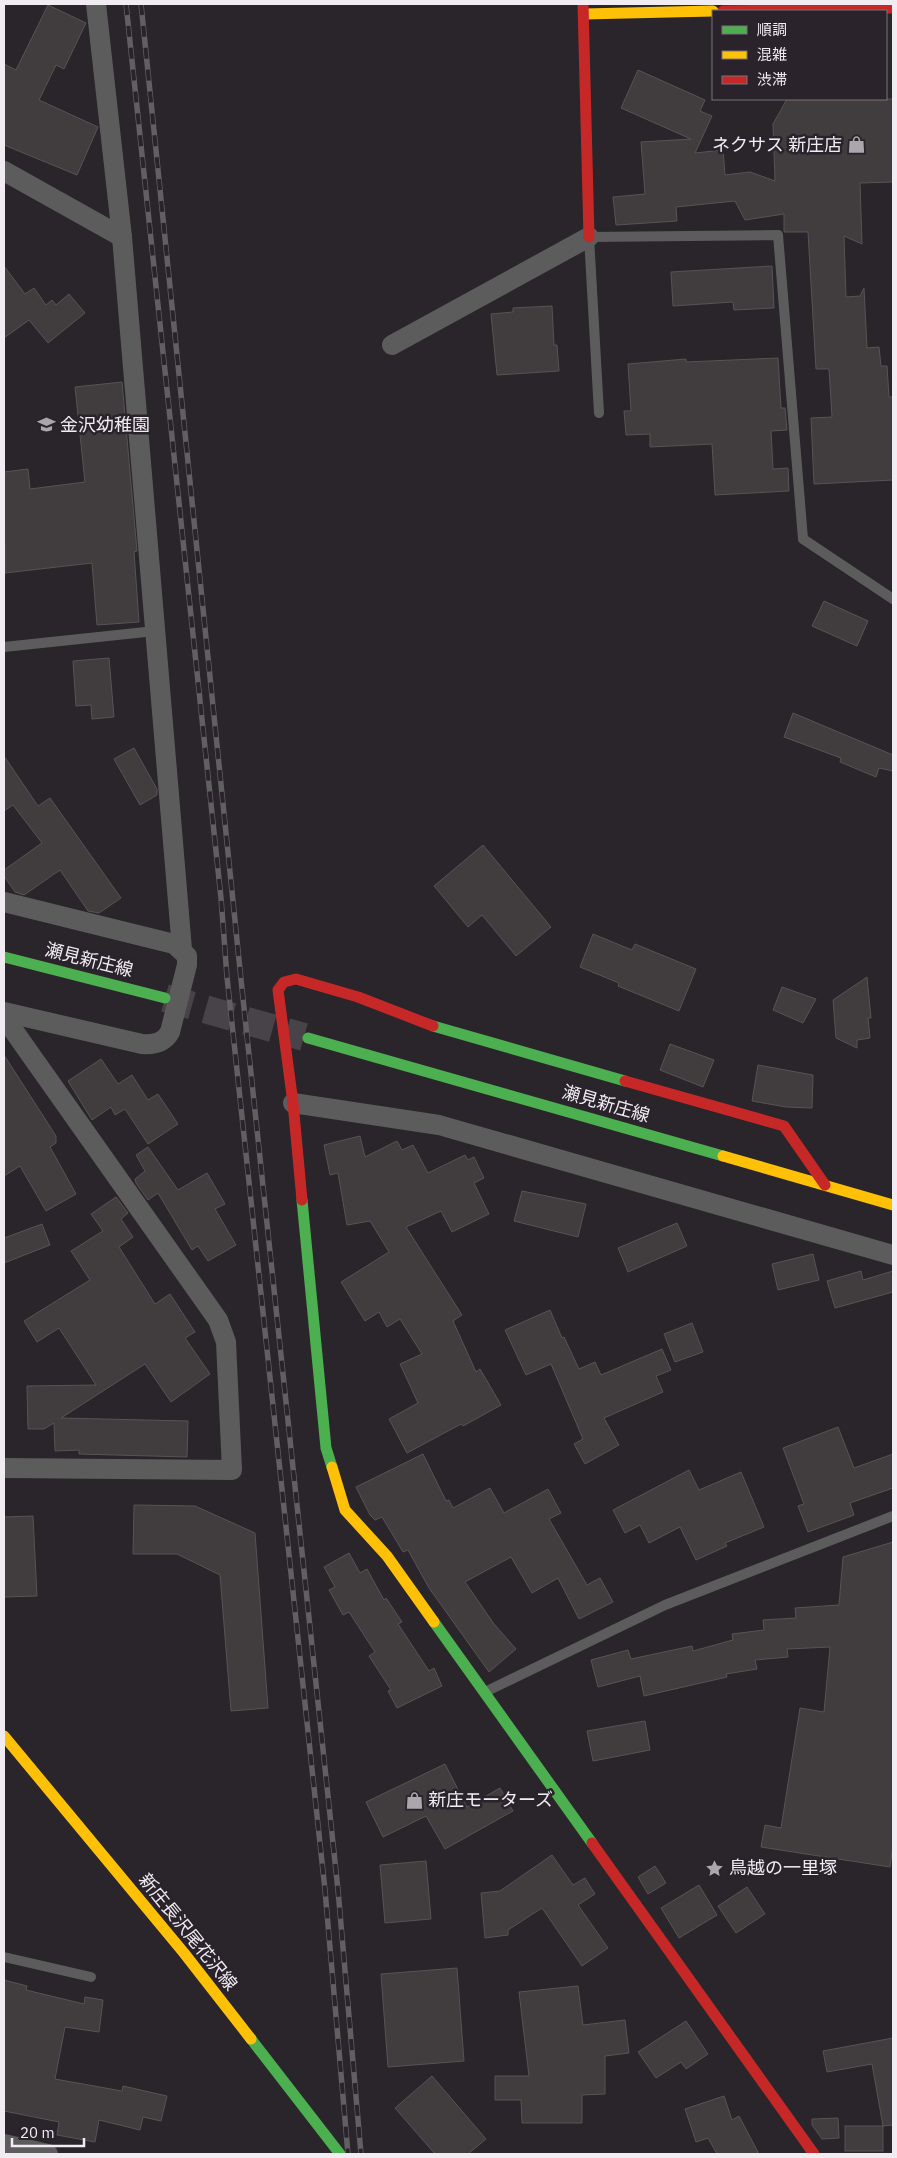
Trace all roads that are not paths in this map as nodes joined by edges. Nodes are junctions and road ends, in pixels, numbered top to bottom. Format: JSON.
{"nodes":[{"id":1,"x":96,"y":4,"type":"edge"},
{"id":2,"x":893,"y":8,"type":"edge"},
{"id":3,"x":584,"y":9,"type":"edge"},
{"id":4,"x":780,"y":10,"type":"edge"},
{"id":5,"x":712,"y":11,"type":"edge"},
{"id":6,"x":4,"y":171,"type":"edge"},
{"id":7,"x":122,"y":237,"type":"junction"},
{"id":8,"x":589,"y":237,"type":"junction"},
{"id":9,"x":392,"y":345,"type":"dead end"},
{"id":10,"x":599,"y":414,"type":"dead end"},
{"id":11,"x":893,"y":599,"type":"edge"},
{"id":12,"x":155,"y":632,"type":"junction"},
{"id":13,"x":4,"y":647,"type":"edge"},
{"id":14,"x":4,"y":902,"type":"edge"},
{"id":15,"x":182,"y":949,"type":"junction"},
{"id":16,"x":4,"y":956,"type":"edge"},
{"id":17,"x":165,"y":998,"type":"tunnel mouth"},
{"id":18,"x":4,"y":1012,"type":"edge"},
{"id":19,"x":4,"y":1017,"type":"edge"},
{"id":20,"x":308,"y":1038,"type":"tunnel mouth"},
{"id":21,"x":293,"y":1103,"type":"junction"},
{"id":22,"x":825,"y":1185,"type":"junction"},
{"id":23,"x":893,"y":1205,"type":"edge"},
{"id":24,"x":893,"y":1255,"type":"edge"},
{"id":25,"x":4,"y":1468,"type":"edge"},
{"id":26,"x":893,"y":1516,"type":"edge"},
{"id":27,"x":484,"y":1693,"type":"junction"},
{"id":28,"x":4,"y":1736,"type":"edge"},
{"id":29,"x":4,"y":1956,"type":"edge"},
{"id":30,"x":91,"y":1977,"type":"dead end"},
{"id":31,"x":4,"y":2144,"type":"edge"},
{"id":32,"x":48,"y":2154,"type":"edge"},
{"id":33,"x":340,"y":2154,"type":"edge"},
{"id":34,"x":814,"y":2154,"type":"edge"}],
"edges":[{"from":1,"to":7,"type":"street"},
{"from":2,"to":4,"type":"street"},
{"from":3,"to":5,"type":"street"},
{"from":3,"to":8,"type":"street"},
{"from":6,"to":7,"type":"street"},
{"from":7,"to":12,"type":"street"},
{"from":8,"to":9,"type":"street"},
{"from":8,"to":10,"type":"lane"},
{"from":8,"to":11,"type":"lane"},
{"from":12,"to":13,"type":"lane"},
{"from":12,"to":15,"type":"street"},
{"from":14,"to":15,"type":"street"},
{"from":15,"to":18,"type":"street"},
{"from":16,"to":17,"type":"street","name":"瀬見新庄線"},
{"from":19,"to":25,"type":"street"},
{"from":20,"to":22,"type":"street","name":"瀬見新庄線"},
{"from":21,"to":22,"type":"street"},
{"from":21,"to":24,"type":"street"},
{"from":21,"to":27,"type":"street"},
{"from":22,"to":23,"type":"street","name":"瀬見新庄線"},
{"from":26,"to":27,"type":"lane"},
{"from":27,"to":34,"type":"street"},
{"from":28,"to":33,"type":"street","name":"新庄長沢尾花沢線"},
{"from":29,"to":30,"type":"lane"},
{"from":31,"to":32,"type":"street"}]}
